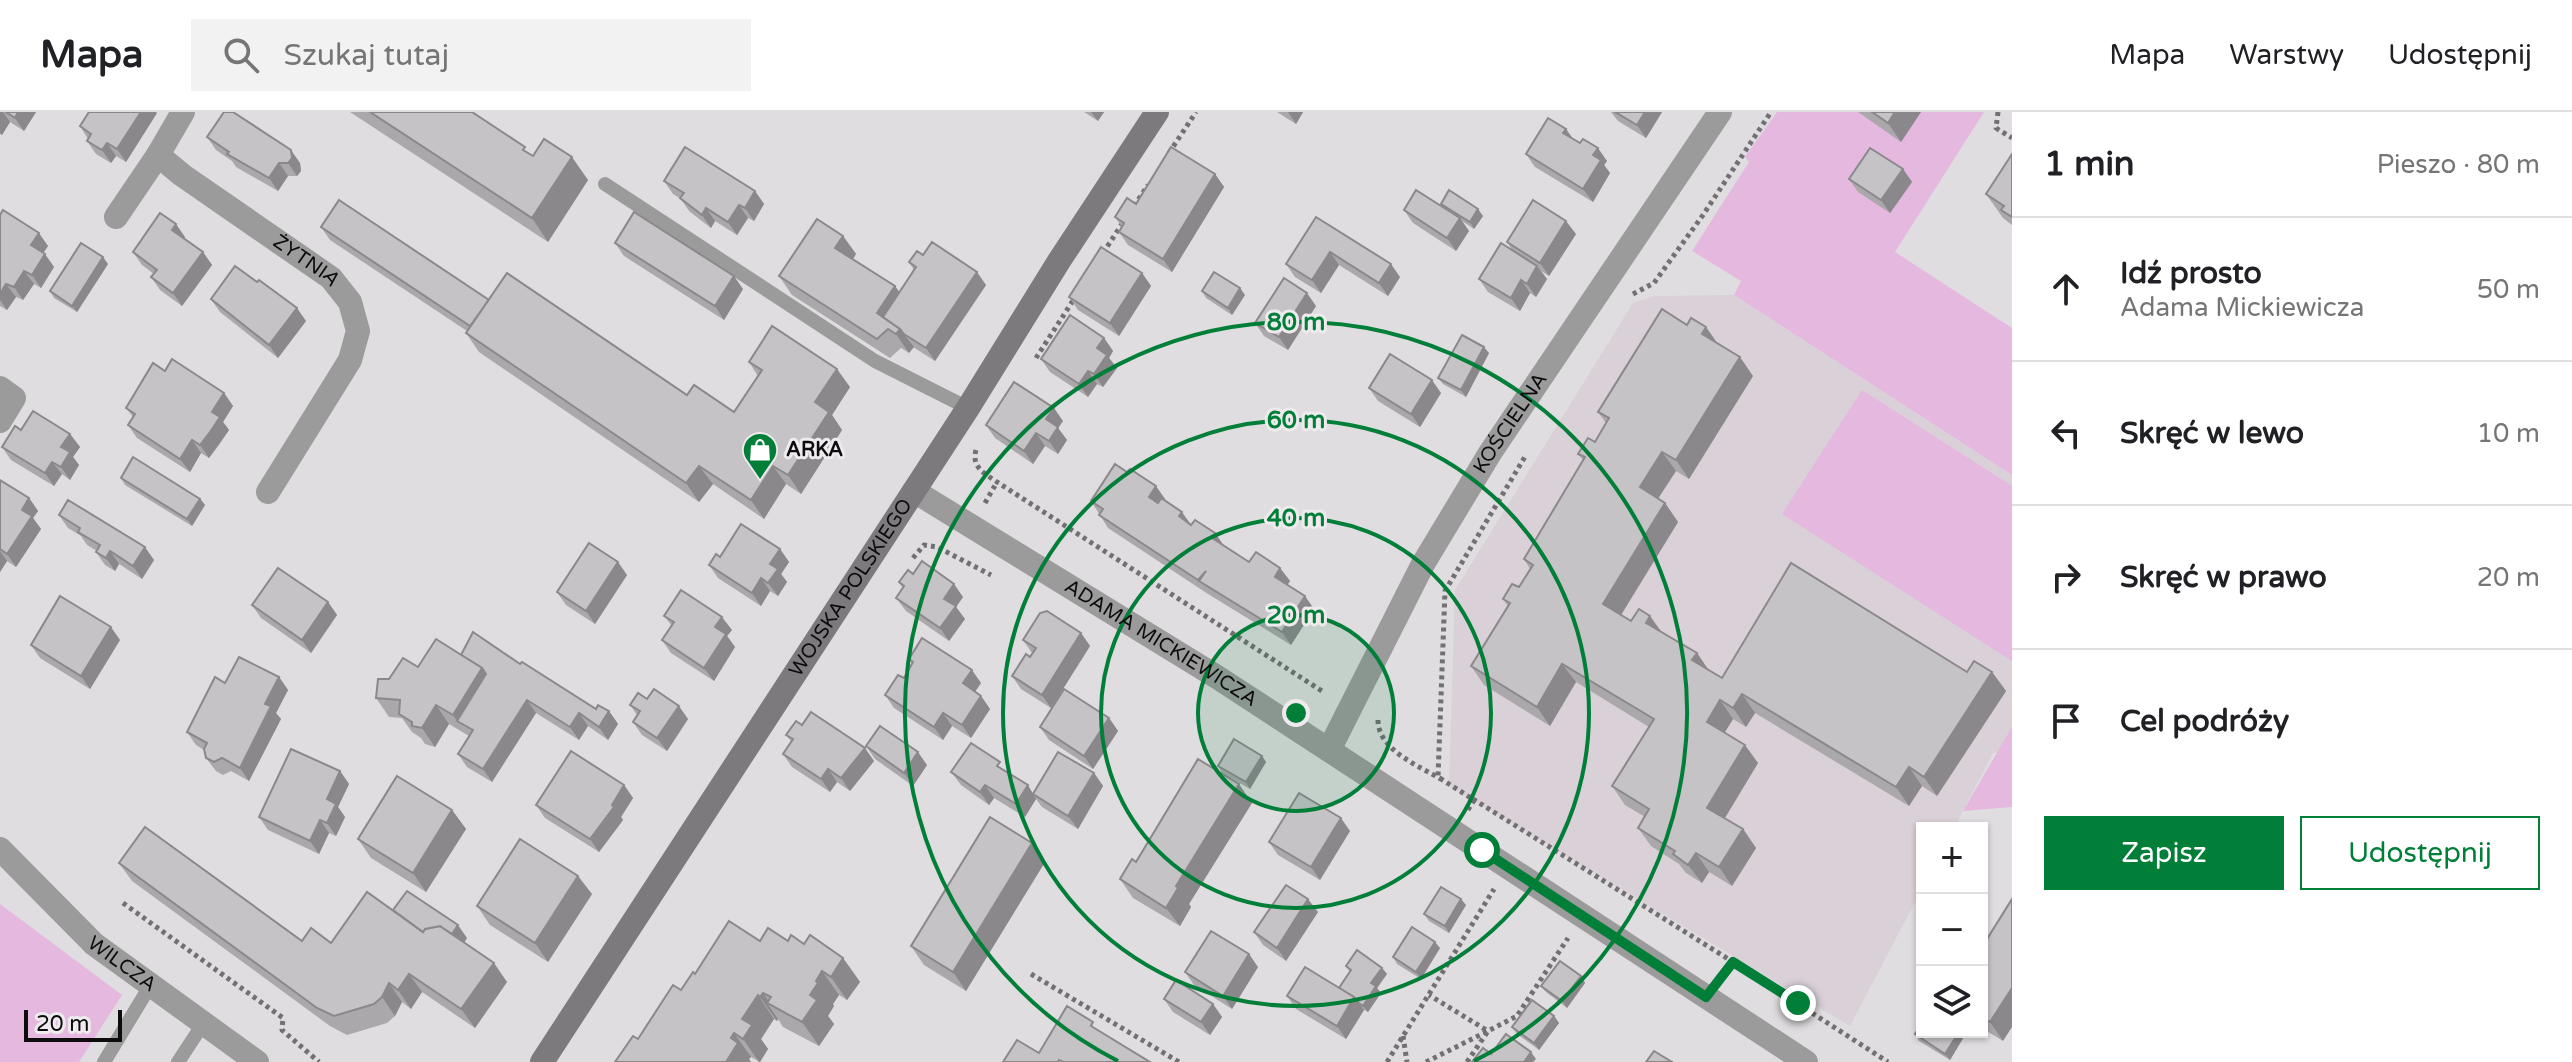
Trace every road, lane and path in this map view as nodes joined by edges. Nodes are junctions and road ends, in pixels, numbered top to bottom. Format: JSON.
{"nodes":[{"id":1,"x":183,"y":112,"type":"edge"},
{"id":2,"x":1157,"y":112,"type":"edge"},
{"id":3,"x":1196,"y":112,"type":"edge"},
{"id":4,"x":1720,"y":112,"type":"edge"},
{"id":5,"x":1771,"y":112,"type":"edge"},
{"id":6,"x":1998,"y":112,"type":"edge"},
{"id":7,"x":2012,"y":138,"type":"edge"},
{"id":8,"x":158,"y":155,"type":"junction"},
{"id":9,"x":1162,"y":163,"type":"edge"},
{"id":10,"x":1154,"y":176,"type":"edge"},
{"id":11,"x":605,"y":184,"type":"dead end"},
{"id":12,"x":116,"y":217,"type":"dead end"},
{"id":13,"x":1096,"y":265,"type":"edge"},
{"id":14,"x":1079,"y":291,"type":"edge"},
{"id":15,"x":1628,"y":297,"type":"dead end"},
{"id":16,"x":1030,"y":367,"type":"dead end"},
{"id":17,"x":0,"y":388,"type":"edge"},
{"id":18,"x":968,"y":408,"type":"junction"},
{"id":19,"x":0,"y":421,"type":"edge"},
{"id":20,"x":978,"y":445,"type":"dead end"},
{"id":21,"x":1528,"y":453,"type":"dead end"},
{"id":22,"x":914,"y":491,"type":"junction"},
{"id":23,"x":268,"y":492,"type":"dead end"},
{"id":24,"x":1352,"y":703,"type":"junction"},
{"id":25,"x":1329,"y":750,"type":"junction"},
{"id":26,"x":1438,"y":777,"type":"junction"},
{"id":27,"x":1474,"y":800,"type":"junction"},
{"id":28,"x":1456,"y":833,"type":"junction"},
{"id":29,"x":0,"y":849,"type":"edge"},
{"id":30,"x":1508,"y":868,"type":"junction"},
{"id":31,"x":123,"y":903,"type":"dead end"},
{"id":32,"x":1582,"y":916,"type":"junction"},
{"id":33,"x":1733,"y":962,"type":"junction"},
{"id":34,"x":1031,"y":974,"type":"dead end"},
{"id":35,"x":150,"y":986,"type":"junction"},
{"id":36,"x":1429,"y":995,"type":"junction"},
{"id":37,"x":1706,"y":997,"type":"junction"},
{"id":38,"x":203,"y":1024,"type":"junction"},
{"id":39,"x":1488,"y":1031,"type":"junction"},
{"id":40,"x":1403,"y":1036,"type":"junction"},
{"id":41,"x":104,"y":1062,"type":"edge"},
{"id":42,"x":178,"y":1062,"type":"edge"},
{"id":43,"x":257,"y":1062,"type":"edge"},
{"id":44,"x":319,"y":1062,"type":"edge"},
{"id":45,"x":542,"y":1062,"type":"edge"},
{"id":46,"x":1179,"y":1062,"type":"edge"},
{"id":47,"x":1387,"y":1062,"type":"edge"},
{"id":48,"x":1407,"y":1062,"type":"edge"},
{"id":49,"x":1426,"y":1062,"type":"edge"},
{"id":50,"x":1467,"y":1062,"type":"edge"},
{"id":51,"x":1806,"y":1062,"type":"edge"},
{"id":52,"x":1888,"y":1062,"type":"edge"}],
"edges":[{"from":1,"to":8,"type":"street"},
{"from":2,"to":18,"type":"street","name":"WOJSKA POLSKIEGO"},
{"from":3,"to":9,"type":"path"},
{"from":4,"to":24,"type":"street","name":"KOŚCIELNA"},
{"from":5,"to":15,"type":"path"},
{"from":6,"to":7,"type":"path"},
{"from":8,"to":12,"type":"street"},
{"from":8,"to":23,"type":"street","name":"ŻYTNIA"},
{"from":10,"to":13,"type":"path"},
{"from":11,"to":18,"type":"lane"},
{"from":14,"to":16,"type":"path"},
{"from":17,"to":19,"type":"street"},
{"from":18,"to":22,"type":"street","name":"WOJSKA POLSKIEGO"},
{"from":20,"to":24,"type":"path"},
{"from":21,"to":26,"type":"path"},
{"from":22,"to":25,"type":"street","name":"ADAMA MICKIEWICZA"},
{"from":22,"to":45,"type":"street","name":"WOJSKA POLSKIEGO"},
{"from":24,"to":25,"type":"street","name":"KOŚCIELNA"},
{"from":24,"to":26,"type":"path"},
{"from":25,"to":28,"type":"street","name":"ADAMA MICKIEWICZA"},
{"from":26,"to":27,"type":"path"},
{"from":27,"to":28,"type":"path"},
{"from":27,"to":33,"type":"path"},
{"from":28,"to":30,"type":"street","name":"ADAMA MICKIEWICZA"},
{"from":29,"to":35,"type":"street","name":"WILCZA"},
{"from":30,"to":32,"type":"street","name":"ADAMA MICKIEWICZA"},
{"from":30,"to":36,"type":"path"},
{"from":31,"to":44,"type":"path"},
{"from":32,"to":37,"type":"street","name":"ADAMA MICKIEWICZA"},
{"from":32,"to":39,"type":"path"},
{"from":33,"to":37,"type":"path"},
{"from":33,"to":52,"type":"path"},
{"from":34,"to":46,"type":"path"},
{"from":35,"to":38,"type":"street","name":"WILCZA"},
{"from":35,"to":41,"type":"lane"},
{"from":36,"to":39,"type":"path"},
{"from":36,"to":40,"type":"path"},
{"from":37,"to":51,"type":"street","name":"ADAMA MICKIEWICZA"},
{"from":38,"to":42,"type":"lane"},
{"from":38,"to":43,"type":"street","name":"WILCZA"},
{"from":39,"to":49,"type":"path"},
{"from":39,"to":50,"type":"path"},
{"from":40,"to":47,"type":"path"},
{"from":40,"to":48,"type":"path"}]}
